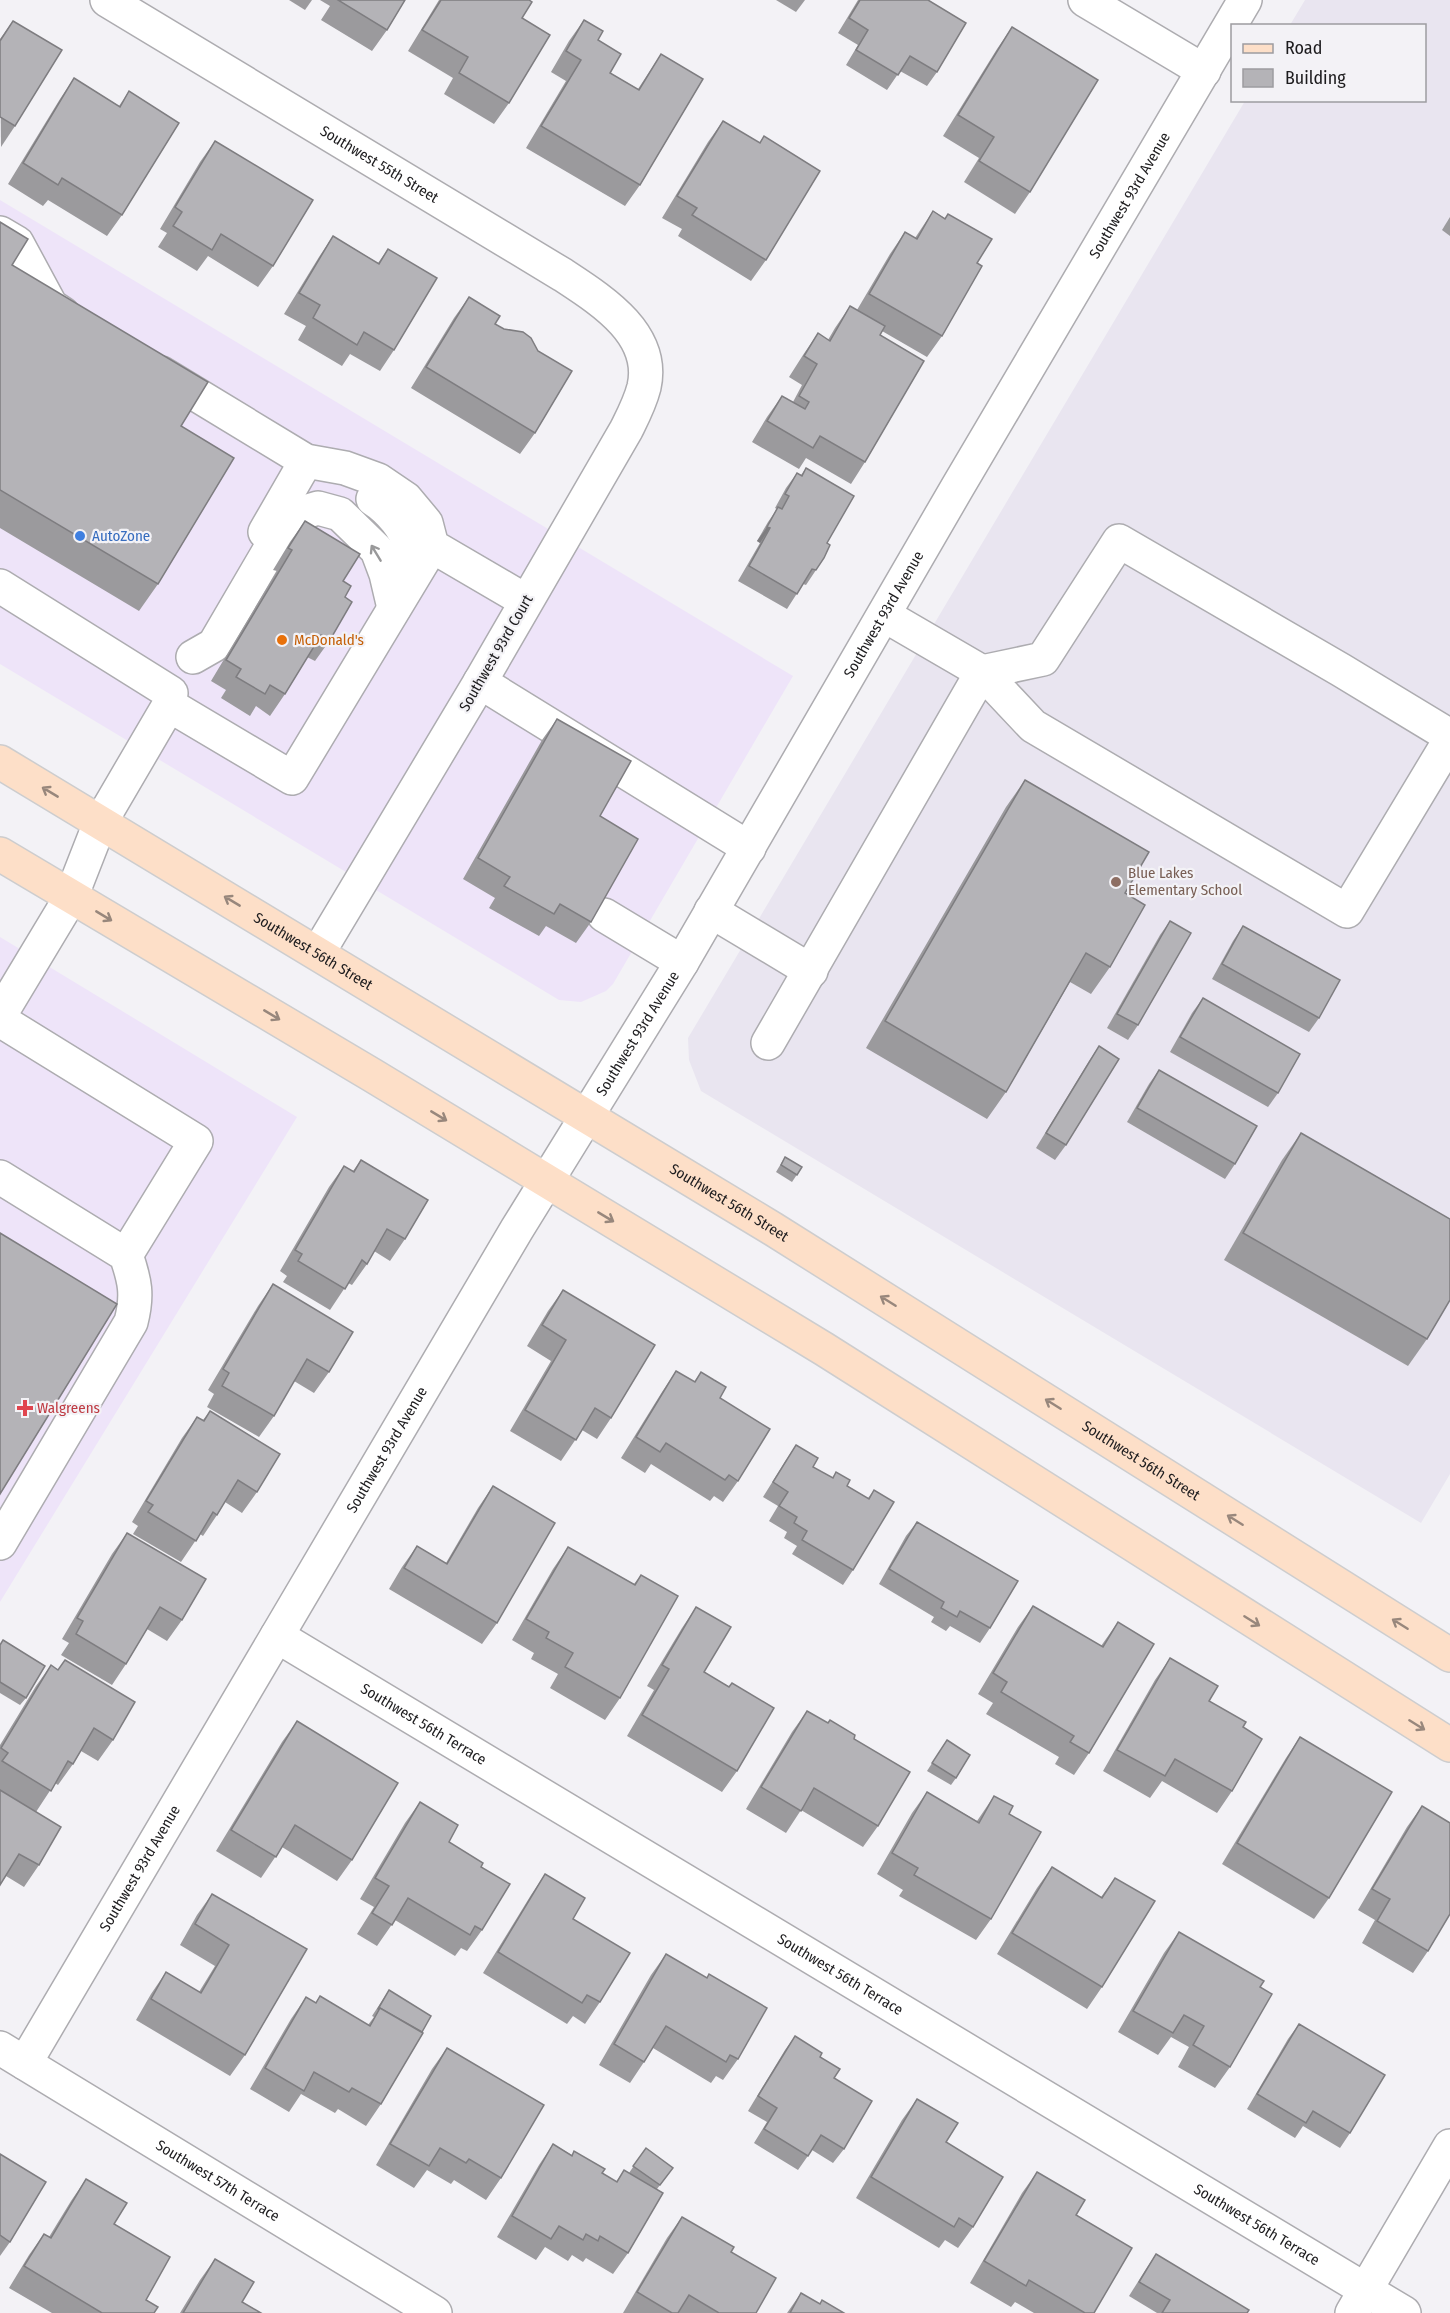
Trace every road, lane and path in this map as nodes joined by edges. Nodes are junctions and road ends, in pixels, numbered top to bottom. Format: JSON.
{"nodes":[{"id":1,"x":107,"y":0,"type":"edge"},
{"id":2,"x":1085,"y":0,"type":"edge"},
{"id":3,"x":1245,"y":0,"type":"edge"},
{"id":4,"x":1231,"y":24,"type":"edge"},
{"id":5,"x":1231,"y":24,"type":"edge"},
{"id":6,"x":1204,"y":71,"type":"junction"},
{"id":7,"x":0,"y":233,"type":"edge"},
{"id":8,"x":92,"y":331,"type":"edge"},
{"id":9,"x":640,"y":344,"type":"joint"},
{"id":10,"x":132,"y":356,"type":"edge"},
{"id":11,"x":306,"y":461,"type":"junction"},
{"id":12,"x":432,"y":546,"type":"junction"},
{"id":13,"x":0,"y":586,"type":"edge"},
{"id":14,"x":526,"y":601,"type":"junction"},
{"id":15,"x":394,"y":608,"type":"junction"},
{"id":16,"x":884,"y":615,"type":"junction"},
{"id":17,"x":193,"y":657,"type":"junction"},
{"id":18,"x":982,"y":672,"type":"junction"},
{"id":19,"x":480,"y":682,"type":"junction"},
{"id":20,"x":170,"y":699,"type":"junction"},
{"id":21,"x":1450,"y":738,"type":"edge"},
{"id":22,"x":0,"y":762,"type":"edge"},
{"id":23,"x":100,"y":823,"type":"junction"},
{"id":24,"x":749,"y":848,"type":"junction"},
{"id":25,"x":0,"y":854,"type":"edge"},
{"id":26,"x":71,"y":897,"type":"junction"},
{"id":27,"x":711,"y":911,"type":"junction"},
{"id":28,"x":604,"y":915,"type":"edge"},
{"id":29,"x":318,"y":952,"type":"junction"},
{"id":30,"x":681,"y":962,"type":"junction"},
{"id":31,"x":811,"y":971,"type":"junction"},
{"id":32,"x":0,"y":1015,"type":"edge"},
{"id":33,"x":0,"y":1020,"type":"edge"},
{"id":34,"x":768,"y":1043,"type":"dead end"},
{"id":35,"x":588,"y":1116,"type":"junction"},
{"id":36,"x":0,"y":1177,"type":"edge"},
{"id":37,"x":548,"y":1181,"type":"junction"},
{"id":38,"x":126,"y":1255,"type":"junction"},
{"id":39,"x":0,"y":1543,"type":"edge"},
{"id":40,"x":276,"y":1636,"type":"junction"},
{"id":41,"x":1450,"y":1655,"type":"edge"},
{"id":42,"x":1450,"y":1745,"type":"edge"},
{"id":43,"x":13,"y":2055,"type":"edge"},
{"id":44,"x":1450,"y":2146,"type":"edge"},
{"id":45,"x":1359,"y":2302,"type":"edge"},
{"id":46,"x":435,"y":2313,"type":"edge"},
{"id":47,"x":1404,"y":2313,"type":"edge"}],
"edges":[{"from":1,"to":9,"type":"street","name":"Southwest 55th Street"},
{"from":2,"to":6,"type":"street"},
{"from":3,"to":4,"type":"street","name":"Southwest 93rd Avenue"},
{"from":5,"to":6,"type":"street","name":"Southwest 93rd Avenue"},
{"from":6,"to":16,"type":"street","name":"Southwest 93rd Avenue"},
{"from":7,"to":8,"type":"street"},
{"from":9,"to":14,"type":"street","name":"Southwest 93rd Court"},
{"from":10,"to":11,"type":"street"},
{"from":11,"to":12,"type":"street"},
{"from":11,"to":17,"type":"street"},
{"from":12,"to":14,"type":"street"},
{"from":12,"to":15,"type":"street"},
{"from":13,"to":20,"type":"street"},
{"from":14,"to":19,"type":"street","name":"Southwest 93rd Court"},
{"from":15,"to":17,"type":"street","one_way":true},
{"from":15,"to":20,"type":"street"},
{"from":16,"to":18,"type":"street"},
{"from":16,"to":24,"type":"street","name":"Southwest 93rd Avenue"},
{"from":17,"to":20,"type":"street"},
{"from":18,"to":21,"type":"street"},
{"from":18,"to":21,"type":"street"},
{"from":18,"to":31,"type":"street"},
{"from":19,"to":24,"type":"street"},
{"from":19,"to":29,"type":"street","name":"Southwest 93rd Court"},
{"from":20,"to":23,"type":"street"},
{"from":23,"to":22,"type":"main road","name":"Southwest 56th Street","one_way":true},
{"from":23,"to":26,"type":"street"},
{"from":29,"to":23,"type":"main road","name":"Southwest 56th Street","one_way":true},
{"from":24,"to":27,"type":"street","name":"Southwest 93rd Avenue"},
{"from":25,"to":26,"type":"main road"},
{"from":26,"to":32,"type":"street"},
{"from":26,"to":37,"type":"main road","one_way":true},
{"from":27,"to":30,"type":"street","name":"Southwest 93rd Avenue"},
{"from":27,"to":31,"type":"street"},
{"from":28,"to":30,"type":"street"},
{"from":29,"to":35,"type":"main road","name":"Southwest 56th Street"},
{"from":30,"to":35,"type":"street","name":"Southwest 93rd Avenue"},
{"from":31,"to":34,"type":"street"},
{"from":33,"to":38,"type":"street"},
{"from":35,"to":37,"type":"street","name":"Southwest 93rd Avenue"},
{"from":41,"to":35,"type":"main road","name":"Southwest 56th Street","one_way":true},
{"from":36,"to":38,"type":"street"},
{"from":37,"to":40,"type":"street","name":"Southwest 93rd Avenue"},
{"from":37,"to":42,"type":"main road","one_way":true},
{"from":38,"to":39,"type":"street"},
{"from":40,"to":43,"type":"street","name":"Southwest 93rd Avenue"},
{"from":40,"to":45,"type":"street","name":"Southwest 56th Terrace"},
{"from":43,"to":46,"type":"street","name":"Southwest 57th Terrace"},
{"from":44,"to":45,"type":"street"},
{"from":45,"to":47,"type":"street","name":"Southwest 56th Terrace"}]}
